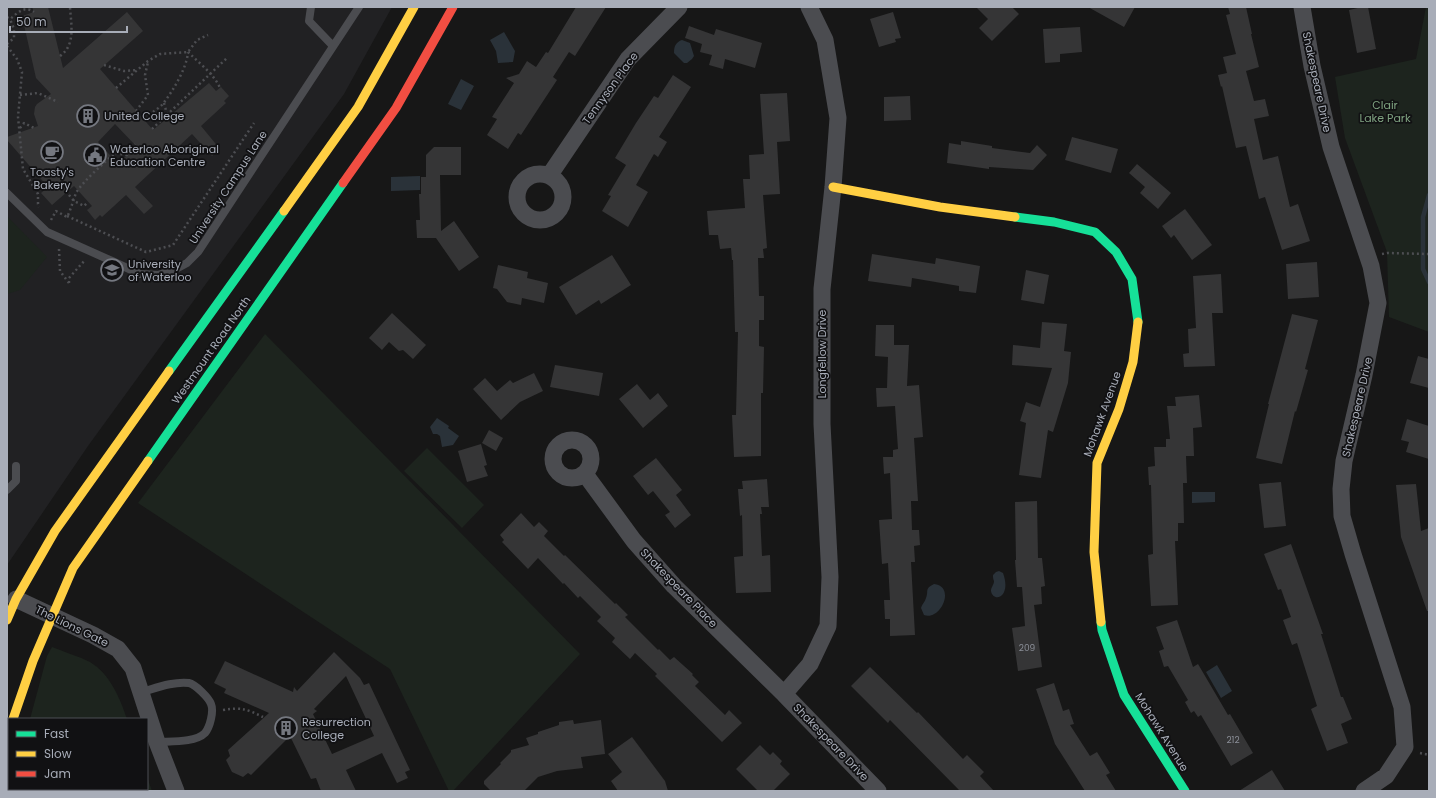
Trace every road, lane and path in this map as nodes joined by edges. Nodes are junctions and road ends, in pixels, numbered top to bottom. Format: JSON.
{"nodes":[{"id":1,"x":70,"y":7,"type":"edge"},
{"id":2,"x":311,"y":7,"type":"edge"},
{"id":3,"x":359,"y":7,"type":"edge"},
{"id":4,"x":414,"y":7,"type":"edge"},
{"id":5,"x":453,"y":7,"type":"edge"},
{"id":6,"x":679,"y":7,"type":"edge"},
{"id":7,"x":809,"y":7,"type":"edge"},
{"id":8,"x":1302,"y":7,"type":"edge"},
{"id":9,"x":34,"y":12,"type":"dead end"},
{"id":10,"x":7,"y":17,"type":"edge"},
{"id":11,"x":10,"y":19,"type":"junction"},
{"id":12,"x":208,"y":35,"type":"dead end"},
{"id":13,"x":7,"y":45,"type":"edge"},
{"id":14,"x":333,"y":46,"type":"junction"},
{"id":15,"x":188,"y":52,"type":"junction"},
{"id":16,"x":60,"y":56,"type":"dead end"},
{"id":17,"x":228,"y":57,"type":"dead end"},
{"id":18,"x":148,"y":60,"type":"junction"},
{"id":19,"x":104,"y":65,"type":"dead end"},
{"id":20,"x":138,"y":70,"type":"junction"},
{"id":21,"x":211,"y":74,"type":"junction"},
{"id":22,"x":116,"y":88,"type":"dead end"},
{"id":23,"x":220,"y":88,"type":"dead end"},
{"id":24,"x":20,"y":95,"type":"junction"},
{"id":25,"x":58,"y":102,"type":"dead end"},
{"id":26,"x":164,"y":103,"type":"junction"},
{"id":27,"x":136,"y":111,"type":"dead end"},
{"id":28,"x":153,"y":112,"type":"dead end"},
{"id":29,"x":167,"y":115,"type":"junction"},
{"id":30,"x":254,"y":123,"type":"dead end"},
{"id":31,"x":19,"y":128,"type":"junction"},
{"id":32,"x":34,"y":128,"type":"dead end"},
{"id":33,"x":152,"y":129,"type":"dead end"},
{"id":34,"x":135,"y":144,"type":"dead end"},
{"id":35,"x":549,"y":176,"type":"dead end"},
{"id":36,"x":833,"y":187,"type":"junction"},
{"id":37,"x":7,"y":193,"type":"edge"},
{"id":38,"x":69,"y":195,"type":"dead end"},
{"id":39,"x":74,"y":201,"type":"junction"},
{"id":40,"x":88,"y":202,"type":"dead end"},
{"id":41,"x":41,"y":211,"type":"dead end"},
{"id":42,"x":67,"y":216,"type":"junction"},
{"id":43,"x":50,"y":221,"type":"dead end"},
{"id":44,"x":56,"y":236,"type":"junction"},
{"id":45,"x":1429,"y":254,"type":"edge"},
{"id":46,"x":88,"y":257,"type":"dead end"},
{"id":47,"x":1369,"y":258,"type":"junction"},
{"id":48,"x":16,"y":466,"type":"dead end"},
{"id":49,"x":585,"y":474,"type":"dead end"},
{"id":50,"x":7,"y":490,"type":"edge"},
{"id":51,"x":16,"y":599,"type":"junction"},
{"id":52,"x":52,"y":616,"type":"junction"},
{"id":53,"x":7,"y":620,"type":"edge"},
{"id":54,"x":142,"y":692,"type":"junction"},
{"id":55,"x":784,"y":694,"type":"junction"},
{"id":56,"x":220,"y":711,"type":"dead end"},
{"id":57,"x":263,"y":717,"type":"dead end"},
{"id":58,"x":13,"y":718,"type":"edge"},
{"id":59,"x":157,"y":742,"type":"junction"},
{"id":60,"x":176,"y":791,"type":"edge"},
{"id":61,"x":878,"y":791,"type":"edge"},
{"id":62,"x":1185,"y":791,"type":"edge"},
{"id":63,"x":1364,"y":791,"type":"edge"}],
"edges":[{"from":1,"to":16,"type":"path"},
{"from":2,"to":14,"type":"lane"},
{"from":3,"to":14,"type":"lane","name":"University Campus Lane"},
{"from":4,"to":51,"type":"main road","name":"Westmount Road North"},
{"from":5,"to":52,"type":"main road","name":"Westmount Road North"},
{"from":6,"to":35,"type":"street","name":"Tennyson Place"},
{"from":7,"to":36,"type":"street","name":"Longfellow Drive"},
{"from":8,"to":47,"type":"street","name":"Shakespeare Drive"},
{"from":9,"to":11,"type":"path"},
{"from":10,"to":11,"type":"path"},
{"from":11,"to":13,"type":"path"},
{"from":12,"to":15,"type":"path"},
{"from":13,"to":24,"type":"path"},
{"from":14,"to":44,"type":"lane","name":"University Campus Lane"},
{"from":15,"to":18,"type":"path"},
{"from":15,"to":21,"type":"path"},
{"from":15,"to":26,"type":"path"},
{"from":17,"to":21,"type":"path"},
{"from":18,"to":20,"type":"path"},
{"from":18,"to":27,"type":"path"},
{"from":19,"to":20,"type":"path"},
{"from":20,"to":22,"type":"path"},
{"from":21,"to":23,"type":"path"},
{"from":21,"to":29,"type":"path"},
{"from":24,"to":25,"type":"path"},
{"from":24,"to":31,"type":"path"},
{"from":26,"to":28,"type":"path"},
{"from":26,"to":29,"type":"path"},
{"from":29,"to":33,"type":"path"},
{"from":30,"to":42,"type":"path"},
{"from":31,"to":32,"type":"path"},
{"from":31,"to":41,"type":"path"},
{"from":34,"to":39,"type":"path"},
{"from":36,"to":55,"type":"street","name":"Longfellow Drive"},
{"from":36,"to":62,"type":"main road","name":"Mohawk Avenue"},
{"from":37,"to":44,"type":"lane","name":"University Campus Lane"},
{"from":38,"to":39,"type":"path"},
{"from":39,"to":40,"type":"path"},
{"from":39,"to":42,"type":"path"},
{"from":42,"to":43,"type":"path"},
{"from":44,"to":46,"type":"path"},
{"from":45,"to":47,"type":"path"},
{"from":47,"to":63,"type":"street","name":"Shakespeare Drive"},
{"from":48,"to":50,"type":"lane"},
{"from":49,"to":55,"type":"street","name":"Shakespeare Place"},
{"from":51,"to":52,"type":"street","name":"The Lions Gate"},
{"from":51,"to":53,"type":"main road","name":"Westmount Road North"},
{"from":52,"to":54,"type":"street","name":"The Lions Gate"},
{"from":52,"to":58,"type":"main road","name":"Westmount Road North"},
{"from":54,"to":59,"type":"street","name":"The Lions Gate"},
{"from":54,"to":59,"type":"lane"},
{"from":55,"to":61,"type":"street","name":"Shakespeare Drive"},
{"from":56,"to":57,"type":"path"},
{"from":59,"to":60,"type":"street","name":"The Lions Gate"}]}
